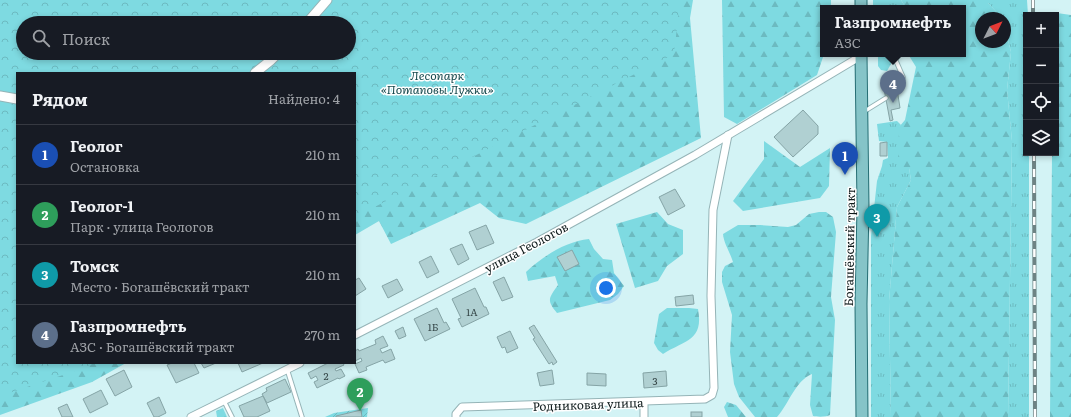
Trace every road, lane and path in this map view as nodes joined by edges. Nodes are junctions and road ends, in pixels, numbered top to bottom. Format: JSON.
{"nodes":[{"id":1,"x":327,"y":0,"type":"edge"},
{"id":2,"x":313,"y":16,"type":"edge"},
{"id":3,"x":859,"y":57,"type":"edge"},
{"id":4,"x":862,"y":57,"type":"edge"},
{"id":5,"x":895,"y":57,"type":"edge"},
{"id":6,"x":270,"y":60,"type":"edge"},
{"id":7,"x":256,"y":72,"type":"edge"},
{"id":8,"x":897,"y":90,"type":"dead end"},
{"id":9,"x":0,"y":96,"type":"edge"},
{"id":10,"x":886,"y":98,"type":"dead end"},
{"id":11,"x":16,"y":99,"type":"edge"},
{"id":12,"x":862,"y":113,"type":"junction"},
{"id":13,"x":728,"y":134,"type":"junction"},
{"id":14,"x":356,"y":334,"type":"edge"},
{"id":15,"x":298,"y":364,"type":"edge"},
{"id":16,"x":287,"y":369,"type":"junction"},
{"id":17,"x":224,"y":401,"type":"junction"},
{"id":18,"x":644,"y":402,"type":"junction"},
{"id":19,"x":191,"y":417,"type":"edge"},
{"id":20,"x":232,"y":417,"type":"edge"},
{"id":21,"x":302,"y":417,"type":"edge"},
{"id":22,"x":456,"y":417,"type":"edge"},
{"id":23,"x":644,"y":417,"type":"edge"},
{"id":24,"x":862,"y":417,"type":"edge"}],
"edges":[{"from":1,"to":2,"type":"street"},
{"from":3,"to":13,"type":"street","name":"улица Геологов"},
{"from":4,"to":12,"type":"main road","name":"Богашёвский тракт"},
{"from":5,"to":8,"type":"lane"},
{"from":6,"to":7,"type":"street"},
{"from":9,"to":11,"type":"street"},
{"from":10,"to":12,"type":"lane"},
{"from":12,"to":24,"type":"main road","name":"Богашёвский тракт"},
{"from":13,"to":14,"type":"street","name":"улица Геологов"},
{"from":13,"to":18,"type":"street","name":"Родниковая улица"},
{"from":15,"to":16,"type":"street"},
{"from":16,"to":17,"type":"street"},
{"from":16,"to":21,"type":"lane"},
{"from":17,"to":19,"type":"street"},
{"from":17,"to":20,"type":"lane"},
{"from":18,"to":22,"type":"street","name":"Родниковая улица"},
{"from":18,"to":23,"type":"street"}]}
